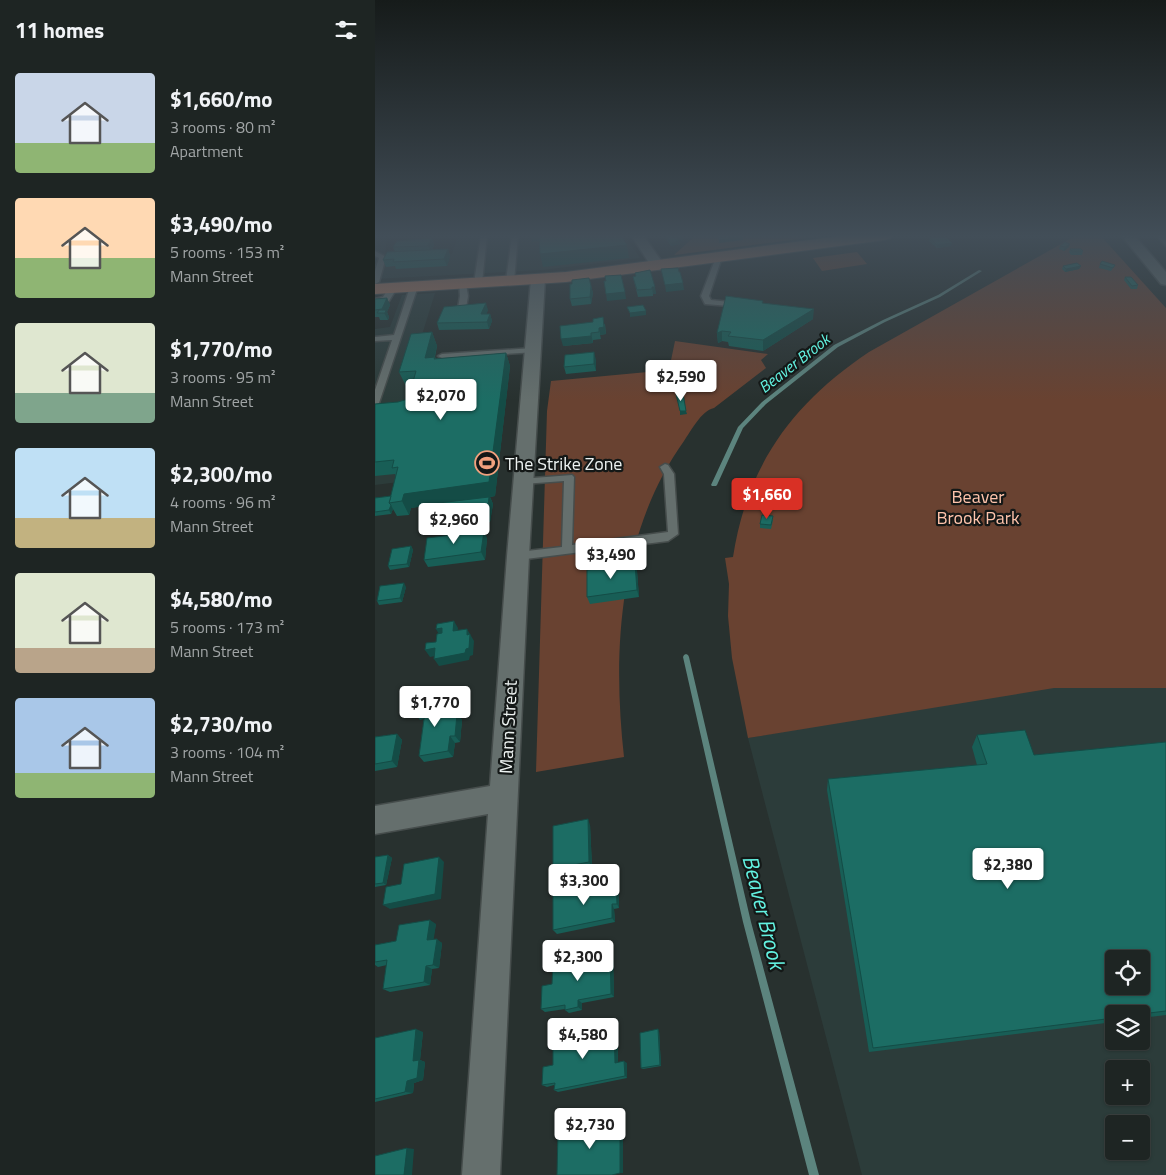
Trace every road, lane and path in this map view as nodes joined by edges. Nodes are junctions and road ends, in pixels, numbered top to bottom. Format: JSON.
{"nodes":[{"id":1,"x":392,"y":290,"type":"edge"},
{"id":2,"x":413,"y":290,"type":"edge"},
{"id":3,"x":467,"y":290,"type":"edge"},
{"id":4,"x":537,"y":290,"type":"edge"},
{"id":5,"x":707,"y":290,"type":"edge"},
{"id":6,"x":375,"y":301,"type":"edge"},
{"id":7,"x":745,"y":306,"type":"edge"},
{"id":8,"x":462,"y":308,"type":"edge"},
{"id":9,"x":397,"y":336,"type":"junction"},
{"id":10,"x":375,"y":339,"type":"edge"},
{"id":11,"x":533,"y":350,"type":"junction"},
{"id":12,"x":442,"y":356,"type":"edge"},
{"id":13,"x":375,"y":403,"type":"edge"},
{"id":14,"x":665,"y":467,"type":"dead end"},
{"id":15,"x":523,"y":481,"type":"junction"},
{"id":16,"x":567,"y":549,"type":"junction"},
{"id":17,"x":518,"y":556,"type":"junction"},
{"id":18,"x":505,"y":797,"type":"junction"},
{"id":19,"x":375,"y":820,"type":"edge"},
{"id":20,"x":481,"y":1175,"type":"edge"}],
"edges":[{"from":1,"to":6,"type":"lane"},
{"from":2,"to":9,"type":"lane"},
{"from":3,"to":8,"type":"lane"},
{"from":4,"to":11,"type":"street","name":"Mann Street"},
{"from":5,"to":7,"type":"lane"},
{"from":9,"to":10,"type":"lane"},
{"from":9,"to":13,"type":"lane"},
{"from":11,"to":12,"type":"lane"},
{"from":11,"to":15,"type":"street","name":"Mann Street"},
{"from":14,"to":16,"type":"lane"},
{"from":15,"to":16,"type":"lane"},
{"from":15,"to":17,"type":"street","name":"Mann Street"},
{"from":16,"to":17,"type":"lane"},
{"from":17,"to":18,"type":"street","name":"Mann Street"},
{"from":18,"to":19,"type":"street"},
{"from":18,"to":20,"type":"street","name":"Mann Street"}]}
